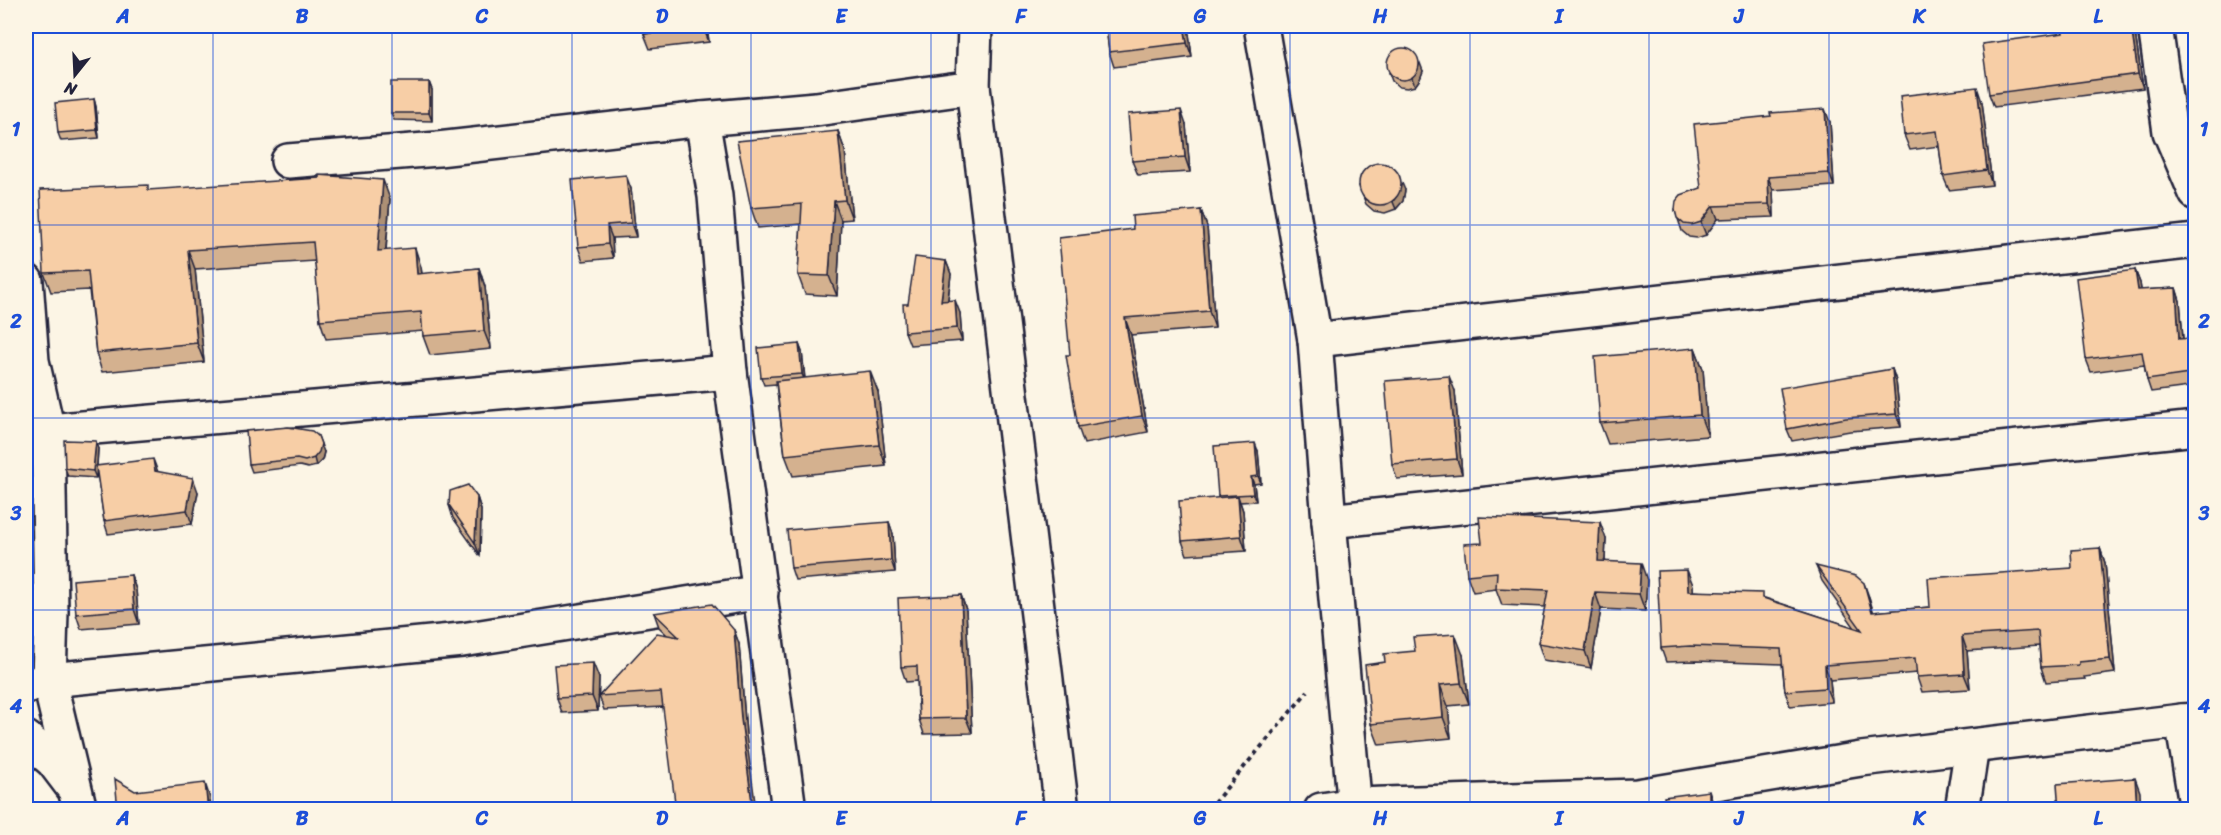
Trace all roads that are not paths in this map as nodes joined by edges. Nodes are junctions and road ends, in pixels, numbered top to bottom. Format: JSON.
{"nodes":[{"id":1,"x":975,"y":26,"type":"edge"},
{"id":2,"x":1261,"y":26,"type":"edge"},
{"id":3,"x":2155,"y":26,"type":"edge"},
{"id":4,"x":973,"y":87,"type":"junction"},
{"id":5,"x":702,"y":119,"type":"junction"},
{"id":6,"x":288,"y":161,"type":"dead end"},
{"id":7,"x":2196,"y":193,"type":"edge"},
{"id":8,"x":2196,"y":241,"type":"edge"},
{"id":9,"x":26,"y":281,"type":"edge"},
{"id":10,"x":1315,"y":340,"type":"junction"},
{"id":11,"x":730,"y":372,"type":"junction"},
{"id":12,"x":2196,"y":428,"type":"edge"},
{"id":13,"x":48,"y":431,"type":"junction"},
{"id":14,"x":1329,"y":521,"type":"junction"},
{"id":15,"x":761,"y":592,"type":"junction"},
{"id":16,"x":37,"y":683,"type":"edge"},
{"id":17,"x":2189,"y":721,"type":"edge"},
{"id":18,"x":26,"y":738,"type":"edge"},
{"id":19,"x":1972,"y":747,"type":"junction"},
{"id":20,"x":78,"y":800,"type":"edge"},
{"id":21,"x":1639,"y":803,"type":"edge"},
{"id":22,"x":2196,"y":804,"type":"edge"},
{"id":23,"x":1355,"y":807,"type":"edge"},
{"id":24,"x":789,"y":810,"type":"edge"},
{"id":25,"x":1062,"y":810,"type":"edge"},
{"id":26,"x":1321,"y":810,"type":"edge"},
{"id":27,"x":1962,"y":810,"type":"edge"}],
"edges":[{"from":1,"to":4,"type":"street"},
{"from":2,"to":10,"type":"street"},
{"from":3,"to":7,"type":"street"},
{"from":4,"to":5,"type":"street"},
{"from":4,"to":25,"type":"street"},
{"from":5,"to":6,"type":"street"},
{"from":5,"to":11,"type":"street"},
{"from":8,"to":10,"type":"street"},
{"from":9,"to":13,"type":"street"},
{"from":10,"to":14,"type":"street"},
{"from":11,"to":13,"type":"street"},
{"from":11,"to":15,"type":"street"},
{"from":12,"to":14,"type":"street"},
{"from":13,"to":16,"type":"street"},
{"from":14,"to":23,"type":"street"},
{"from":15,"to":16,"type":"street"},
{"from":15,"to":24,"type":"street"},
{"from":16,"to":20,"type":"street"},
{"from":17,"to":19,"type":"street"},
{"from":17,"to":22,"type":"street"},
{"from":18,"to":20,"type":"street"},
{"from":19,"to":21,"type":"street"},
{"from":19,"to":27,"type":"street"},
{"from":21,"to":23,"type":"street"},
{"from":23,"to":26,"type":"street"}]}
